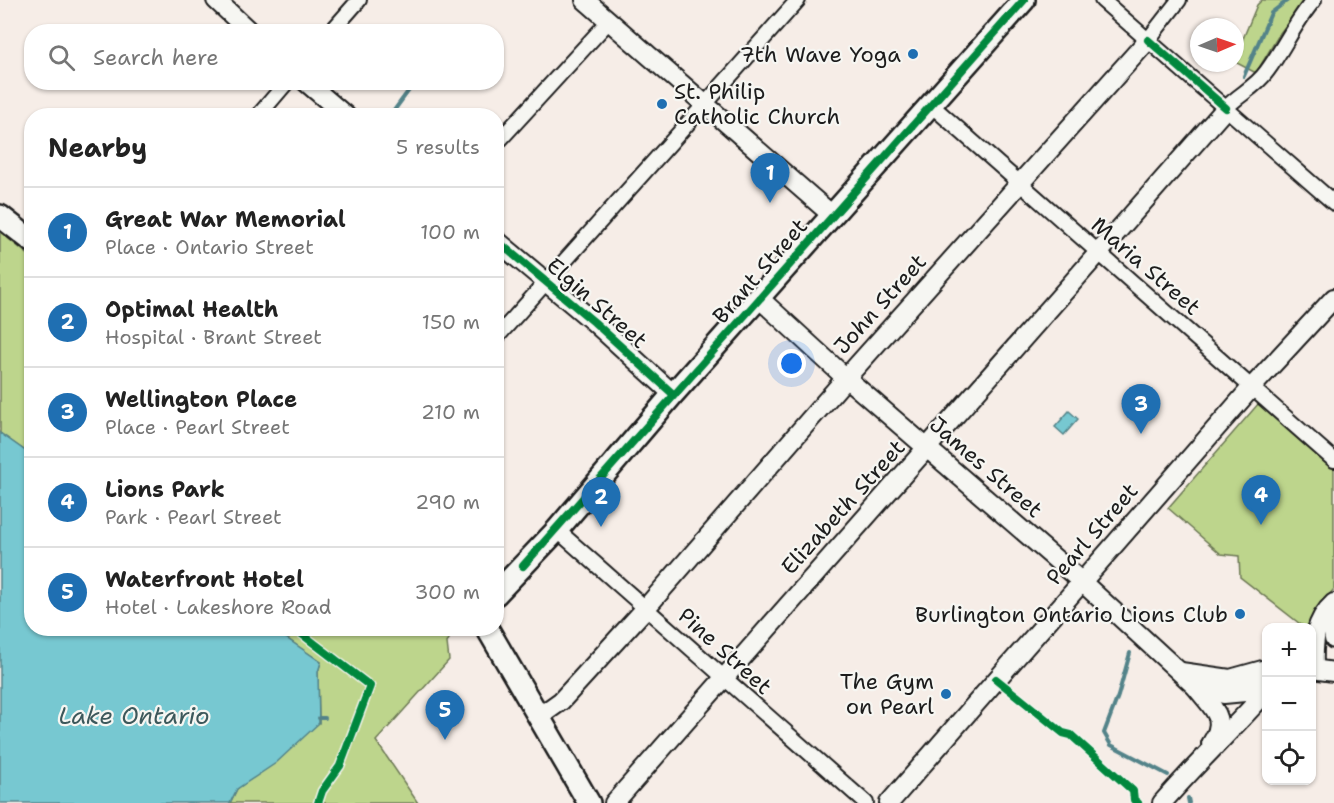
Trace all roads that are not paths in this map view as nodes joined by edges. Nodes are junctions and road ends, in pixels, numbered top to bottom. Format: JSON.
{"nodes":[{"id":1,"x":216,"y":0,"type":"edge"},
{"id":2,"x":359,"y":0,"type":"edge"},
{"id":3,"x":585,"y":0,"type":"edge"},
{"id":4,"x":798,"y":0,"type":"edge"},
{"id":5,"x":1024,"y":0,"type":"edge"},
{"id":6,"x":1102,"y":0,"type":"edge"},
{"id":7,"x":1179,"y":0,"type":"edge"},
{"id":8,"x":1314,"y":0,"type":"edge"},
{"id":9,"x":608,"y":22,"type":"junction"},
{"id":10,"x":242,"y":24,"type":"edge"},
{"id":11,"x":338,"y":24,"type":"edge"},
{"id":12,"x":1148,"y":40,"type":"junction"},
{"id":13,"x":280,"y":90,"type":"edge"},
{"id":14,"x":315,"y":90,"type":"edge"},
{"id":15,"x":706,"y":104,"type":"junction"},
{"id":16,"x":930,"y":104,"type":"junction"},
{"id":17,"x":265,"y":108,"type":"edge"},
{"id":18,"x":336,"y":108,"type":"edge"},
{"id":19,"x":1226,"y":108,"type":"junction"},
{"id":20,"x":504,"y":135,"type":"edge"},
{"id":21,"x":1020,"y":182,"type":"junction"},
{"id":22,"x":1334,"y":203,"type":"edge"},
{"id":23,"x":832,"y":215,"type":"junction"},
{"id":24,"x":0,"y":216,"type":"edge"},
{"id":25,"x":24,"y":235,"type":"edge"},
{"id":26,"x":504,"y":247,"type":"edge"},
{"id":27,"x":1099,"y":254,"type":"junction"},
{"id":28,"x":547,"y":282,"type":"junction"},
{"id":29,"x":1334,"y":298,"type":"edge"},
{"id":30,"x":760,"y":299,"type":"junction"},
{"id":31,"x":504,"y":329,"type":"edge"},
{"id":32,"x":846,"y":378,"type":"junction"},
{"id":33,"x":1252,"y":387,"type":"junction"},
{"id":34,"x":673,"y":394,"type":"junction"},
{"id":35,"x":927,"y":449,"type":"junction"},
{"id":36,"x":1334,"y":460,"type":"edge"},
{"id":37,"x":557,"y":530,"type":"junction"},
{"id":38,"x":1082,"y":582,"type":"junction"},
{"id":39,"x":504,"y":586,"type":"edge"},
{"id":40,"x":1334,"y":603,"type":"edge"},
{"id":41,"x":645,"y":609,"type":"junction"},
{"id":42,"x":1334,"y":619,"type":"edge"},
{"id":43,"x":1316,"y":630,"type":"edge"},
{"id":44,"x":492,"y":636,"type":"edge"},
{"id":45,"x":1334,"y":639,"type":"edge"},
{"id":46,"x":1334,"y":661,"type":"edge"},
{"id":47,"x":1316,"y":663,"type":"edge"},
{"id":48,"x":1316,"y":665,"type":"edge"},
{"id":49,"x":1262,"y":670,"type":"edge"},
{"id":50,"x":1181,"y":672,"type":"junction"},
{"id":51,"x":1334,"y":672,"type":"edge"},
{"id":52,"x":723,"y":678,"type":"junction"},
{"id":53,"x":1262,"y":686,"type":"edge"},
{"id":54,"x":1196,"y":687,"type":"junction"},
{"id":55,"x":1262,"y":696,"type":"edge"},
{"id":56,"x":540,"y":716,"type":"junction"},
{"id":57,"x":1206,"y":753,"type":"junction"},
{"id":58,"x":1165,"y":800,"type":"edge"},
{"id":59,"x":589,"y":803,"type":"edge"},
{"id":60,"x":614,"y":803,"type":"edge"},
{"id":61,"x":866,"y":803,"type":"edge"},
{"id":62,"x":889,"y":803,"type":"edge"}],
"edges":[{"from":1,"to":10,"type":"street"},
{"from":2,"to":11,"type":"street"},
{"from":3,"to":9,"type":"street"},
{"from":4,"to":15,"type":"street"},
{"from":5,"to":16,"type":"main road","name":"Brant Street"},
{"from":6,"to":12,"type":"street"},
{"from":7,"to":12,"type":"street","name":"John Street"},
{"from":8,"to":19,"type":"street"},
{"from":9,"to":15,"type":"street"},
{"from":9,"to":20,"type":"street"},
{"from":12,"to":19,"type":"street"},
{"from":12,"to":21,"type":"street","name":"John Street"},
{"from":13,"to":17,"type":"street"},
{"from":14,"to":18,"type":"street"},
{"from":15,"to":23,"type":"street"},
{"from":15,"to":28,"type":"street"},
{"from":16,"to":21,"type":"street","name":"Maria Street"},
{"from":16,"to":23,"type":"main road","name":"Brant Street"},
{"from":19,"to":22,"type":"street"},
{"from":19,"to":27,"type":"street","name":"Elizabeth Street"},
{"from":21,"to":27,"type":"street","name":"Maria Street"},
{"from":21,"to":32,"type":"street","name":"John Street"},
{"from":23,"to":30,"type":"main road","name":"Brant Street"},
{"from":24,"to":25,"type":"main road"},
{"from":26,"to":28,"type":"street","name":"Elgin Street"},
{"from":27,"to":33,"type":"street","name":"Maria Street"},
{"from":27,"to":35,"type":"street","name":"Elizabeth Street"},
{"from":28,"to":31,"type":"street"},
{"from":28,"to":34,"type":"street","name":"Elgin Street"},
{"from":29,"to":33,"type":"street","name":"Pearl Street"},
{"from":30,"to":32,"type":"street","name":"James Street"},
{"from":30,"to":34,"type":"main road","name":"Brant Street"},
{"from":32,"to":35,"type":"street","name":"James Street"},
{"from":32,"to":41,"type":"street","name":"John Street"},
{"from":33,"to":36,"type":"street","name":"Maria Street"},
{"from":33,"to":38,"type":"street","name":"Pearl Street"},
{"from":34,"to":37,"type":"main road","name":"Brant Street"},
{"from":35,"to":38,"type":"street","name":"James Street"},
{"from":35,"to":52,"type":"street","name":"Elizabeth Street"},
{"from":37,"to":39,"type":"main road","name":"Brant Street"},
{"from":37,"to":41,"type":"street","name":"Pine Street"},
{"from":38,"to":50,"type":"street","name":"James Street"},
{"from":38,"to":62,"type":"street","name":"Pearl Street"},
{"from":40,"to":43,"type":"street"},
{"from":41,"to":52,"type":"street","name":"Pine Street"},
{"from":41,"to":56,"type":"street","name":"John Street"},
{"from":42,"to":45,"type":"street"},
{"from":44,"to":56,"type":"main road"},
{"from":46,"to":47,"type":"street"},
{"from":48,"to":51,"type":"street"},
{"from":49,"to":50,"type":"street"},
{"from":50,"to":54,"type":"street","name":"James Street"},
{"from":52,"to":60,"type":"street","name":"Elizabeth Street"},
{"from":52,"to":61,"type":"street","name":"Pine Street"},
{"from":53,"to":54,"type":"street"},
{"from":54,"to":57,"type":"street","name":"James Street"},
{"from":55,"to":57,"type":"street"},
{"from":56,"to":59,"type":"main road"},
{"from":57,"to":58,"type":"street"}]}
